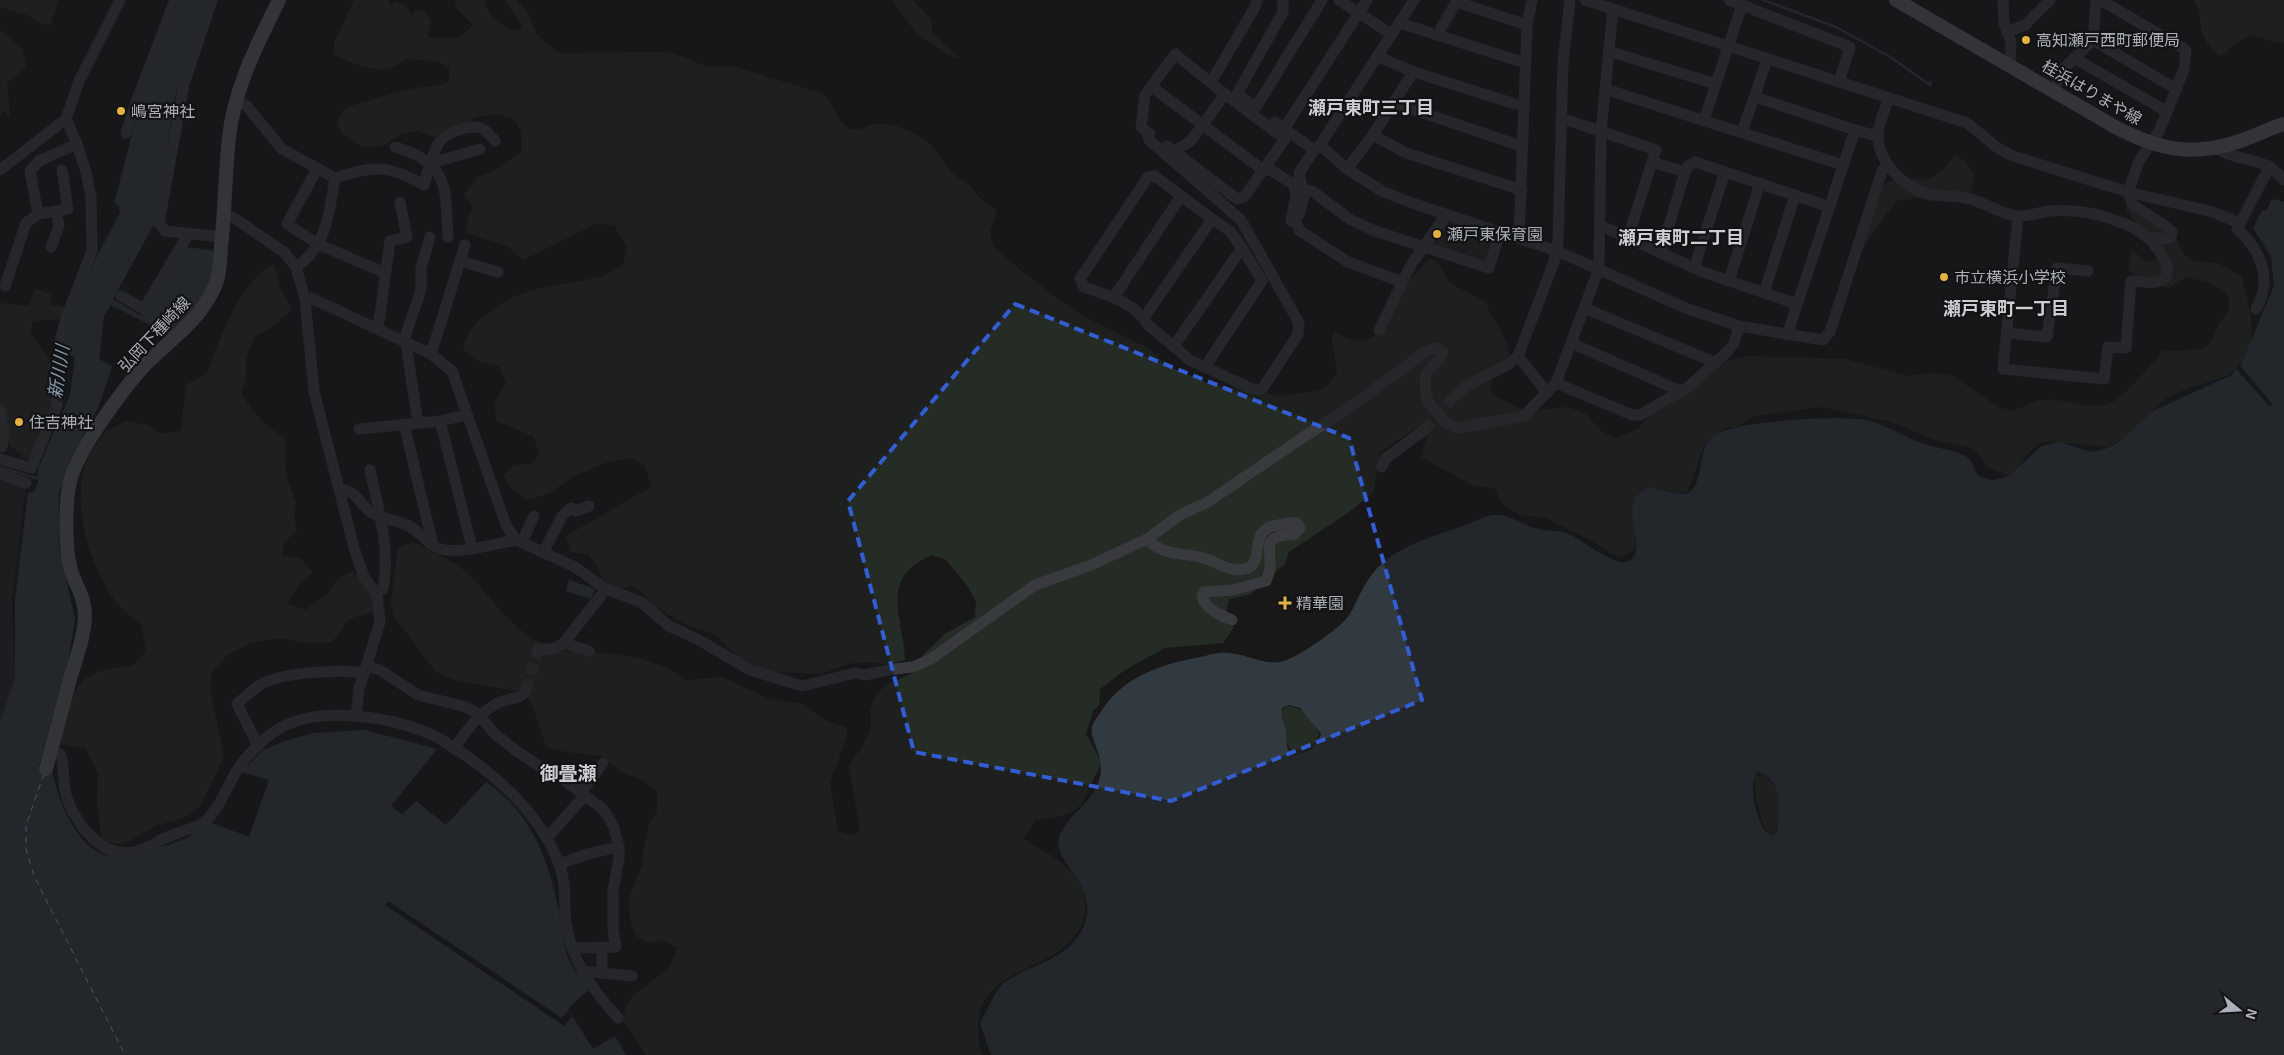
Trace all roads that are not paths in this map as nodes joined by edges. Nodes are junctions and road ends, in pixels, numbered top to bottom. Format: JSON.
{"nodes":[{"id":1,"x":120,"y":0,"type":"edge"},
{"id":2,"x":175,"y":0,"type":"edge"},
{"id":3,"x":212,"y":0,"type":"edge"},
{"id":4,"x":279,"y":0,"type":"edge"},
{"id":5,"x":1258,"y":0,"type":"edge"},
{"id":6,"x":1283,"y":0,"type":"edge"},
{"id":7,"x":1322,"y":0,"type":"edge"},
{"id":8,"x":1339,"y":0,"type":"edge"},
{"id":9,"x":1367,"y":0,"type":"edge"},
{"id":10,"x":1414,"y":0,"type":"edge"},
{"id":11,"x":1532,"y":0,"type":"edge"},
{"id":12,"x":1570,"y":0,"type":"edge"},
{"id":13,"x":1585,"y":0,"type":"edge"},
{"id":14,"x":1729,"y":0,"type":"edge"},
{"id":15,"x":1896,"y":0,"type":"edge"},
{"id":16,"x":1914,"y":0,"type":"edge"},
{"id":17,"x":2003,"y":0,"type":"edge"},
{"id":18,"x":2050,"y":0,"type":"edge"},
{"id":19,"x":1742,"y":5,"type":"junction"},
{"id":20,"x":1613,"y":9,"type":"junction"},
{"id":21,"x":1359,"y":13,"type":"junction"},
{"id":22,"x":1400,"y":21,"type":"junction"},
{"id":23,"x":1527,"y":25,"type":"junction"},
{"id":24,"x":2007,"y":32,"type":"junction"},
{"id":25,"x":1391,"y":34,"type":"junction"},
{"id":26,"x":1437,"y":35,"type":"junction"},
{"id":27,"x":2093,"y":40,"type":"junction"},
{"id":28,"x":1728,"y":47,"type":"junction"},
{"id":29,"x":1608,"y":50,"type":"junction"},
{"id":30,"x":1377,"y":56,"type":"junction"},
{"id":31,"x":2074,"y":58,"type":"junction"},
{"id":32,"x":1526,"y":60,"type":"junction"},
{"id":33,"x":1768,"y":60,"type":"junction"},
{"id":34,"x":2010,"y":61,"type":"junction"},
{"id":35,"x":1412,"y":71,"type":"junction"},
{"id":36,"x":1211,"y":82,"type":"junction"},
{"id":37,"x":1839,"y":82,"type":"junction"},
{"id":38,"x":1716,"y":84,"type":"junction"},
{"id":39,"x":1152,"y":87,"type":"junction"},
{"id":40,"x":2055,"y":87,"type":"junction"},
{"id":41,"x":1605,"y":89,"type":"junction"},
{"id":42,"x":2176,"y":89,"type":"junction"},
{"id":43,"x":1225,"y":94,"type":"junction"},
{"id":44,"x":1754,"y":97,"type":"junction"},
{"id":45,"x":1889,"y":98,"type":"junction"},
{"id":46,"x":235,"y":101,"type":"junction"},
{"id":47,"x":1394,"y":103,"type":"junction"},
{"id":48,"x":1524,"y":105,"type":"junction"},
{"id":49,"x":1256,"y":107,"type":"junction"},
{"id":50,"x":2166,"y":111,"type":"junction"},
{"id":51,"x":2284,"y":116,"type":"edge"},
{"id":52,"x":66,"y":119,"type":"junction"},
{"id":53,"x":1562,"y":120,"type":"junction"},
{"id":54,"x":1704,"y":120,"type":"junction"},
{"id":55,"x":2284,"y":124,"type":"edge"},
{"id":56,"x":1203,"y":126,"type":"junction"},
{"id":57,"x":1284,"y":129,"type":"junction"},
{"id":58,"x":1855,"y":130,"type":"junction"},
{"id":59,"x":1146,"y":131,"type":"junction"},
{"id":60,"x":1601,"y":132,"type":"junction"},
{"id":61,"x":1742,"y":132,"type":"junction"},
{"id":62,"x":126,"y":133,"type":"dead end"},
{"id":63,"x":1373,"y":135,"type":"junction"},
{"id":64,"x":1877,"y":136,"type":"junction"},
{"id":65,"x":495,"y":141,"type":"dead end"},
{"id":66,"x":2153,"y":141,"type":"junction"},
{"id":67,"x":77,"y":144,"type":"junction"},
{"id":68,"x":1523,"y":144,"type":"junction"},
{"id":69,"x":395,"y":147,"type":"dead end"},
{"id":70,"x":1317,"y":147,"type":"junction"},
{"id":71,"x":2216,"y":148,"type":"junction"},
{"id":72,"x":480,"y":149,"type":"dead end"},
{"id":73,"x":1174,"y":151,"type":"junction"},
{"id":74,"x":1652,"y":162,"type":"junction"},
{"id":75,"x":431,"y":163,"type":"junction"},
{"id":76,"x":1888,"y":164,"type":"junction"},
{"id":77,"x":1843,"y":165,"type":"junction"},
{"id":78,"x":2270,"y":166,"type":"junction"},
{"id":79,"x":317,"y":169,"type":"junction"},
{"id":80,"x":1347,"y":169,"type":"junction"},
{"id":81,"x":0,"y":170,"type":"edge"},
{"id":82,"x":62,"y":170,"type":"dead end"},
{"id":83,"x":1263,"y":170,"type":"junction"},
{"id":84,"x":1685,"y":172,"type":"junction"},
{"id":85,"x":1725,"y":172,"type":"junction"},
{"id":86,"x":335,"y":178,"type":"junction"},
{"id":87,"x":2284,"y":180,"type":"edge"},
{"id":88,"x":1760,"y":183,"type":"junction"},
{"id":89,"x":1304,"y":189,"type":"junction"},
{"id":90,"x":1522,"y":190,"type":"junction"},
{"id":91,"x":2128,"y":192,"type":"junction"},
{"id":92,"x":1795,"y":195,"type":"junction"},
{"id":93,"x":1181,"y":196,"type":"junction"},
{"id":94,"x":400,"y":202,"type":"dead end"},
{"id":95,"x":1830,"y":207,"type":"junction"},
{"id":96,"x":56,"y":211,"type":"junction"},
{"id":97,"x":38,"y":214,"type":"junction"},
{"id":98,"x":224,"y":214,"type":"junction"},
{"id":99,"x":1446,"y":215,"type":"junction"},
{"id":100,"x":2018,"y":216,"type":"junction"},
{"id":101,"x":1212,"y":219,"type":"junction"},
{"id":102,"x":2239,"y":223,"type":"junction"},
{"id":103,"x":1297,"y":224,"type":"junction"},
{"id":104,"x":1600,"y":227,"type":"junction"},
{"id":105,"x":1500,"y":232,"type":"junction"},
{"id":106,"x":189,"y":234,"type":"junction"},
{"id":107,"x":222,"y":237,"type":"junction"},
{"id":108,"x":430,"y":237,"type":"dead end"},
{"id":109,"x":448,"y":237,"type":"dead end"},
{"id":110,"x":1628,"y":237,"type":"junction"},
{"id":111,"x":1518,"y":238,"type":"junction"},
{"id":112,"x":2148,"y":238,"type":"junction"},
{"id":113,"x":318,"y":244,"type":"junction"},
{"id":114,"x":465,"y":245,"type":"dead end"},
{"id":115,"x":51,"y":247,"type":"dead end"},
{"id":116,"x":1422,"y":247,"type":"junction"},
{"id":117,"x":1242,"y":248,"type":"junction"},
{"id":118,"x":1557,"y":251,"type":"junction"},
{"id":119,"x":1661,"y":252,"type":"junction"},
{"id":120,"x":460,"y":261,"type":"junction"},
{"id":121,"x":296,"y":267,"type":"junction"},
{"id":122,"x":1599,"y":268,"type":"junction"},
{"id":123,"x":1694,"y":268,"type":"junction"},
{"id":124,"x":2088,"y":271,"type":"dead end"},
{"id":125,"x":498,"y":272,"type":"dead end"},
{"id":126,"x":385,"y":273,"type":"junction"},
{"id":127,"x":1729,"y":281,"type":"junction"},
{"id":128,"x":1402,"y":282,"type":"junction"},
{"id":129,"x":5,"y":286,"type":"dead end"},
{"id":130,"x":1764,"y":292,"type":"junction"},
{"id":131,"x":121,"y":296,"type":"dead end"},
{"id":132,"x":1114,"y":298,"type":"junction"},
{"id":133,"x":305,"y":299,"type":"junction"},
{"id":134,"x":1797,"y":304,"type":"junction"},
{"id":135,"x":1584,"y":308,"type":"junction"},
{"id":136,"x":2256,"y":309,"type":"dead end"},
{"id":137,"x":1144,"y":318,"type":"junction"},
{"id":138,"x":1739,"y":326,"type":"junction"},
{"id":139,"x":378,"y":329,"type":"junction"},
{"id":140,"x":1379,"y":330,"type":"dead end"},
{"id":141,"x":2007,"y":333,"type":"junction"},
{"id":142,"x":1787,"y":335,"type":"junction"},
{"id":143,"x":406,"y":342,"type":"junction"},
{"id":144,"x":1571,"y":343,"type":"junction"},
{"id":145,"x":1174,"y":346,"type":"junction"},
{"id":146,"x":431,"y":354,"type":"junction"},
{"id":147,"x":1518,"y":356,"type":"junction"},
{"id":148,"x":1714,"y":364,"type":"junction"},
{"id":149,"x":1205,"y":367,"type":"junction"},
{"id":150,"x":1556,"y":383,"type":"junction"},
{"id":151,"x":1547,"y":393,"type":"junction"},
{"id":152,"x":1680,"y":393,"type":"junction"},
{"id":153,"x":1452,"y":399,"type":"tunnel mouth"},
{"id":154,"x":0,"y":409,"type":"edge"},
{"id":155,"x":467,"y":415,"type":"junction"},
{"id":156,"x":440,"y":421,"type":"junction"},
{"id":157,"x":418,"y":423,"type":"junction"},
{"id":158,"x":404,"y":424,"type":"junction"},
{"id":159,"x":360,"y":430,"type":"dead end"},
{"id":160,"x":1424,"y":430,"type":"tunnel mouth"},
{"id":161,"x":1,"y":442,"type":"edge"},
{"id":162,"x":3,"y":460,"type":"edge"},
{"id":163,"x":1382,"y":467,"type":"dead end"},
{"id":164,"x":370,"y":470,"type":"dead end"},
{"id":165,"x":0,"y":474,"type":"edge"},
{"id":166,"x":26,"y":483,"type":"dead end"},
{"id":167,"x":339,"y":489,"type":"junction"},
{"id":168,"x":589,"y":506,"type":"dead end"},
{"id":169,"x":380,"y":516,"type":"junction"},
{"id":170,"x":534,"y":516,"type":"dead end"},
{"id":171,"x":1146,"y":540,"type":"junction"},
{"id":172,"x":519,"y":541,"type":"junction"},
{"id":173,"x":430,"y":544,"type":"junction"},
{"id":174,"x":472,"y":548,"type":"junction"},
{"id":175,"x":544,"y":551,"type":"junction"},
{"id":176,"x":383,"y":589,"type":"dead end"},
{"id":177,"x":606,"y":590,"type":"junction"},
{"id":178,"x":1232,"y":620,"type":"dead end"},
{"id":179,"x":564,"y":643,"type":"junction"},
{"id":180,"x":589,"y":652,"type":"dead end"},
{"id":181,"x":537,"y":653,"type":"dead end"},
{"id":182,"x":366,"y":669,"type":"junction"},
{"id":183,"x":526,"y":690,"type":"dead end"},
{"id":184,"x":356,"y":716,"type":"junction"},
{"id":185,"x":479,"y":716,"type":"junction"},
{"id":186,"x":258,"y":746,"type":"junction"},
{"id":187,"x":52,"y":748,"type":"junction"},
{"id":188,"x":454,"y":749,"type":"junction"},
{"id":189,"x":603,"y":763,"type":"dead end"},
{"id":190,"x":46,"y":769,"type":"dead end"},
{"id":191,"x":583,"y":793,"type":"junction"},
{"id":192,"x":548,"y":838,"type":"junction"},
{"id":193,"x":619,"y":847,"type":"junction"},
{"id":194,"x":560,"y":864,"type":"junction"},
{"id":195,"x":572,"y":948,"type":"junction"},
{"id":196,"x":602,"y":948,"type":"junction"},
{"id":197,"x":582,"y":972,"type":"junction"},
{"id":198,"x":602,"y":973,"type":"junction"},
{"id":199,"x":632,"y":976,"type":"dead end"},
{"id":200,"x":618,"y":1018,"type":"dead end"}],
"edges":[{"from":1,"to":52,"type":"street"},
{"from":2,"to":62,"type":"street"},
{"from":3,"to":106,"type":"street"},
{"from":4,"to":46,"type":"main road","name":"弘岡下種崎線"},
{"from":5,"to":36,"type":"street"},
{"from":6,"to":49,"type":"street"},
{"from":7,"to":49,"type":"street"},
{"from":8,"to":21,"type":"street"},
{"from":9,"to":21,"type":"street"},
{"from":10,"to":22,"type":"street"},
{"from":11,"to":23,"type":"street"},
{"from":12,"to":53,"type":"street"},
{"from":13,"to":20,"type":"street"},
{"from":14,"to":19,"type":"street"},
{"from":15,"to":34,"type":"main road","name":"桂浜はりまや線"},
{"from":16,"to":34,"type":"main road","name":"桂浜はりまや線"},
{"from":17,"to":24,"type":"street"},
{"from":18,"to":24,"type":"street"},
{"from":19,"to":28,"type":"street"},
{"from":19,"to":37,"type":"street"},
{"from":20,"to":28,"type":"street"},
{"from":20,"to":29,"type":"street"},
{"from":21,"to":25,"type":"street"},
{"from":21,"to":57,"type":"street"},
{"from":22,"to":25,"type":"street"},
{"from":22,"to":26,"type":"street"},
{"from":23,"to":26,"type":"street"},
{"from":23,"to":32,"type":"street"},
{"from":24,"to":34,"type":"street"},
{"from":25,"to":30,"type":"street"},
{"from":26,"to":32,"type":"street"},
{"from":27,"to":31,"type":"street"},
{"from":27,"to":42,"type":"street"},
{"from":27,"to":42,"type":"street"},
{"from":28,"to":33,"type":"street"},
{"from":28,"to":38,"type":"street"},
{"from":29,"to":38,"type":"street"},
{"from":29,"to":41,"type":"street"},
{"from":30,"to":35,"type":"street"},
{"from":30,"to":70,"type":"street"},
{"from":31,"to":40,"type":"street"},
{"from":31,"to":50,"type":"street"},
{"from":32,"to":48,"type":"street"},
{"from":33,"to":37,"type":"street"},
{"from":33,"to":44,"type":"street"},
{"from":34,"to":40,"type":"main road","name":"桂浜はりまや線"},
{"from":35,"to":47,"type":"street"},
{"from":35,"to":48,"type":"street"},
{"from":36,"to":39,"type":"street"},
{"from":36,"to":43,"type":"street"},
{"from":37,"to":45,"type":"street"},
{"from":38,"to":54,"type":"street"},
{"from":39,"to":56,"type":"street"},
{"from":39,"to":59,"type":"street"},
{"from":40,"to":66,"type":"main road","name":"桂浜はりまや線"},
{"from":41,"to":54,"type":"street"},
{"from":41,"to":60,"type":"street"},
{"from":42,"to":50,"type":"street"},
{"from":43,"to":56,"type":"street"},
{"from":43,"to":83,"type":"street"},
{"from":44,"to":58,"type":"street"},
{"from":44,"to":61,"type":"street"},
{"from":45,"to":64,"type":"street"},
{"from":45,"to":91,"type":"street"},
{"from":46,"to":79,"type":"street"},
{"from":46,"to":98,"type":"main road","name":"弘岡下種崎線"},
{"from":47,"to":63,"type":"street"},
{"from":47,"to":68,"type":"street"},
{"from":48,"to":68,"type":"street"},
{"from":49,"to":57,"type":"street"},
{"from":50,"to":66,"type":"street"},
{"from":51,"to":66,"type":"main road","name":"桂浜はりまや線"},
{"from":52,"to":67,"type":"street"},
{"from":52,"to":81,"type":"street"},
{"from":53,"to":60,"type":"street"},
{"from":53,"to":118,"type":"street"},
{"from":54,"to":61,"type":"street"},
{"from":55,"to":71,"type":"main road","name":"桂浜はりまや線"},
{"from":56,"to":73,"type":"street"},
{"from":56,"to":83,"type":"street"},
{"from":57,"to":70,"type":"street"},
{"from":58,"to":64,"type":"street"},
{"from":58,"to":77,"type":"street"},
{"from":59,"to":73,"type":"street"},
{"from":59,"to":149,"type":"street"},
{"from":60,"to":74,"type":"street"},
{"from":60,"to":104,"type":"street"},
{"from":61,"to":77,"type":"street"},
{"from":63,"to":80,"type":"street"},
{"from":63,"to":90,"type":"street"},
{"from":64,"to":76,"type":"street"},
{"from":65,"to":75,"type":"street"},
{"from":66,"to":71,"type":"main road","name":"桂浜はりまや線"},
{"from":66,"to":91,"type":"street"},
{"from":67,"to":97,"type":"street"},
{"from":67,"to":162,"type":"street"},
{"from":68,"to":90,"type":"street"},
{"from":69,"to":75,"type":"street"},
{"from":70,"to":80,"type":"street"},
{"from":70,"to":89,"type":"street"},
{"from":71,"to":78,"type":"street"},
{"from":72,"to":75,"type":"street"},
{"from":73,"to":83,"type":"street"},
{"from":74,"to":84,"type":"street"},
{"from":74,"to":110,"type":"street"},
{"from":75,"to":86,"type":"street"},
{"from":75,"to":109,"type":"street"},
{"from":76,"to":100,"type":"street"},
{"from":76,"to":142,"type":"street"},
{"from":77,"to":95,"type":"street"},
{"from":78,"to":87,"type":"street"},
{"from":78,"to":102,"type":"street"},
{"from":79,"to":86,"type":"street"},
{"from":79,"to":113,"type":"street"},
{"from":80,"to":99,"type":"street"},
{"from":82,"to":96,"type":"street"},
{"from":83,"to":103,"type":"street"},
{"from":84,"to":85,"type":"street"},
{"from":84,"to":119,"type":"street"},
{"from":85,"to":88,"type":"street"},
{"from":85,"to":123,"type":"street"},
{"from":86,"to":113,"type":"street"},
{"from":88,"to":92,"type":"street"},
{"from":88,"to":127,"type":"street"},
{"from":89,"to":103,"type":"street"},
{"from":89,"to":116,"type":"street"},
{"from":90,"to":111,"type":"street"},
{"from":91,"to":102,"type":"street"},
{"from":91,"to":112,"type":"street"},
{"from":92,"to":95,"type":"street"},
{"from":92,"to":130,"type":"street"},
{"from":93,"to":101,"type":"street"},
{"from":93,"to":132,"type":"street"},
{"from":93,"to":132,"type":"street"},
{"from":94,"to":126,"type":"street"},
{"from":95,"to":134,"type":"street"},
{"from":96,"to":97,"type":"street"},
{"from":96,"to":115,"type":"street"},
{"from":97,"to":129,"type":"street"},
{"from":98,"to":107,"type":"main road","name":"弘岡下種崎線"},
{"from":98,"to":121,"type":"street"},
{"from":99,"to":105,"type":"street"},
{"from":99,"to":116,"type":"street"},
{"from":100,"to":112,"type":"street"},
{"from":100,"to":141,"type":"street"},
{"from":101,"to":117,"type":"street"},
{"from":101,"to":137,"type":"street"},
{"from":102,"to":136,"type":"street"},
{"from":103,"to":128,"type":"street"},
{"from":104,"to":110,"type":"street"},
{"from":104,"to":122,"type":"street"},
{"from":105,"to":111,"type":"street"},
{"from":105,"to":116,"type":"street"},
{"from":106,"to":107,"type":"street"},
{"from":106,"to":131,"type":"street"},
{"from":107,"to":187,"type":"main road","name":"弘岡下種崎線"},
{"from":108,"to":143,"type":"street"},
{"from":110,"to":119,"type":"street"},
{"from":111,"to":118,"type":"street"},
{"from":112,"to":141,"type":"street"},
{"from":113,"to":121,"type":"street"},
{"from":113,"to":126,"type":"street"},
{"from":114,"to":120,"type":"street"},
{"from":116,"to":128,"type":"street"},
{"from":117,"to":145,"type":"street"},
{"from":117,"to":149,"type":"street"},
{"from":118,"to":122,"type":"street"},
{"from":118,"to":147,"type":"street"},
{"from":119,"to":123,"type":"street"},
{"from":120,"to":125,"type":"street"},
{"from":120,"to":146,"type":"street"},
{"from":121,"to":133,"type":"street"},
{"from":122,"to":135,"type":"street"},
{"from":122,"to":138,"type":"street"},
{"from":123,"to":127,"type":"street"},
{"from":124,"to":141,"type":"street"},
{"from":126,"to":139,"type":"street"},
{"from":127,"to":130,"type":"street"},
{"from":128,"to":140,"type":"street"},
{"from":130,"to":134,"type":"street"},
{"from":132,"to":137,"type":"street"},
{"from":133,"to":139,"type":"street"},
{"from":133,"to":167,"type":"street"},
{"from":134,"to":142,"type":"street"},
{"from":135,"to":144,"type":"street"},
{"from":135,"to":148,"type":"street"},
{"from":137,"to":145,"type":"street"},
{"from":138,"to":142,"type":"street"},
{"from":138,"to":148,"type":"street"},
{"from":139,"to":143,"type":"street"},
{"from":143,"to":146,"type":"street"},
{"from":143,"to":157,"type":"street"},
{"from":144,"to":150,"type":"street"},
{"from":144,"to":152,"type":"street"},
{"from":145,"to":149,"type":"street"},
{"from":146,"to":155,"type":"street"},
{"from":147,"to":151,"type":"street"},
{"from":147,"to":153,"type":"street"},
{"from":148,"to":152,"type":"street"},
{"from":150,"to":151,"type":"street"},
{"from":150,"to":152,"type":"street"},
{"from":151,"to":171,"type":"street"},
{"from":154,"to":161,"type":"street"},
{"from":155,"to":156,"type":"street"},
{"from":155,"to":172,"type":"street"},
{"from":156,"to":157,"type":"street"},
{"from":156,"to":174,"type":"street"},
{"from":157,"to":158,"type":"street"},
{"from":158,"to":159,"type":"street"},
{"from":158,"to":173,"type":"street"},
{"from":160,"to":163,"type":"street"},
{"from":161,"to":162,"type":"street"},
{"from":164,"to":169,"type":"street"},
{"from":165,"to":166,"type":"street"},
{"from":167,"to":169,"type":"street"},
{"from":167,"to":182,"type":"street"},
{"from":168,"to":175,"type":"street"},
{"from":169,"to":173,"type":"street"},
{"from":169,"to":176,"type":"street"},
{"from":170,"to":172,"type":"street"},
{"from":171,"to":177,"type":"street"},
{"from":171,"to":178,"type":"street"},
{"from":172,"to":174,"type":"street"},
{"from":172,"to":175,"type":"street"},
{"from":173,"to":174,"type":"street"},
{"from":175,"to":177,"type":"street"},
{"from":177,"to":179,"type":"street"},
{"from":179,"to":180,"type":"street"},
{"from":179,"to":181,"type":"street"},
{"from":182,"to":184,"type":"street"},
{"from":182,"to":185,"type":"street"},
{"from":182,"to":186,"type":"street"},
{"from":183,"to":185,"type":"street"},
{"from":184,"to":186,"type":"street"},
{"from":184,"to":188,"type":"street"},
{"from":185,"to":188,"type":"street"},
{"from":185,"to":191,"type":"street"},
{"from":186,"to":187,"type":"street"},
{"from":187,"to":190,"type":"main road","name":"弘岡下種崎線"},
{"from":188,"to":192,"type":"street"},
{"from":189,"to":191,"type":"street"},
{"from":191,"to":192,"type":"street"},
{"from":191,"to":193,"type":"street"},
{"from":192,"to":194,"type":"street"},
{"from":193,"to":194,"type":"street"},
{"from":193,"to":196,"type":"street"},
{"from":194,"to":195,"type":"street"},
{"from":195,"to":196,"type":"street"},
{"from":195,"to":197,"type":"street"},
{"from":196,"to":198,"type":"street"},
{"from":197,"to":198,"type":"street"},
{"from":197,"to":200,"type":"street"},
{"from":198,"to":199,"type":"street"}]}
